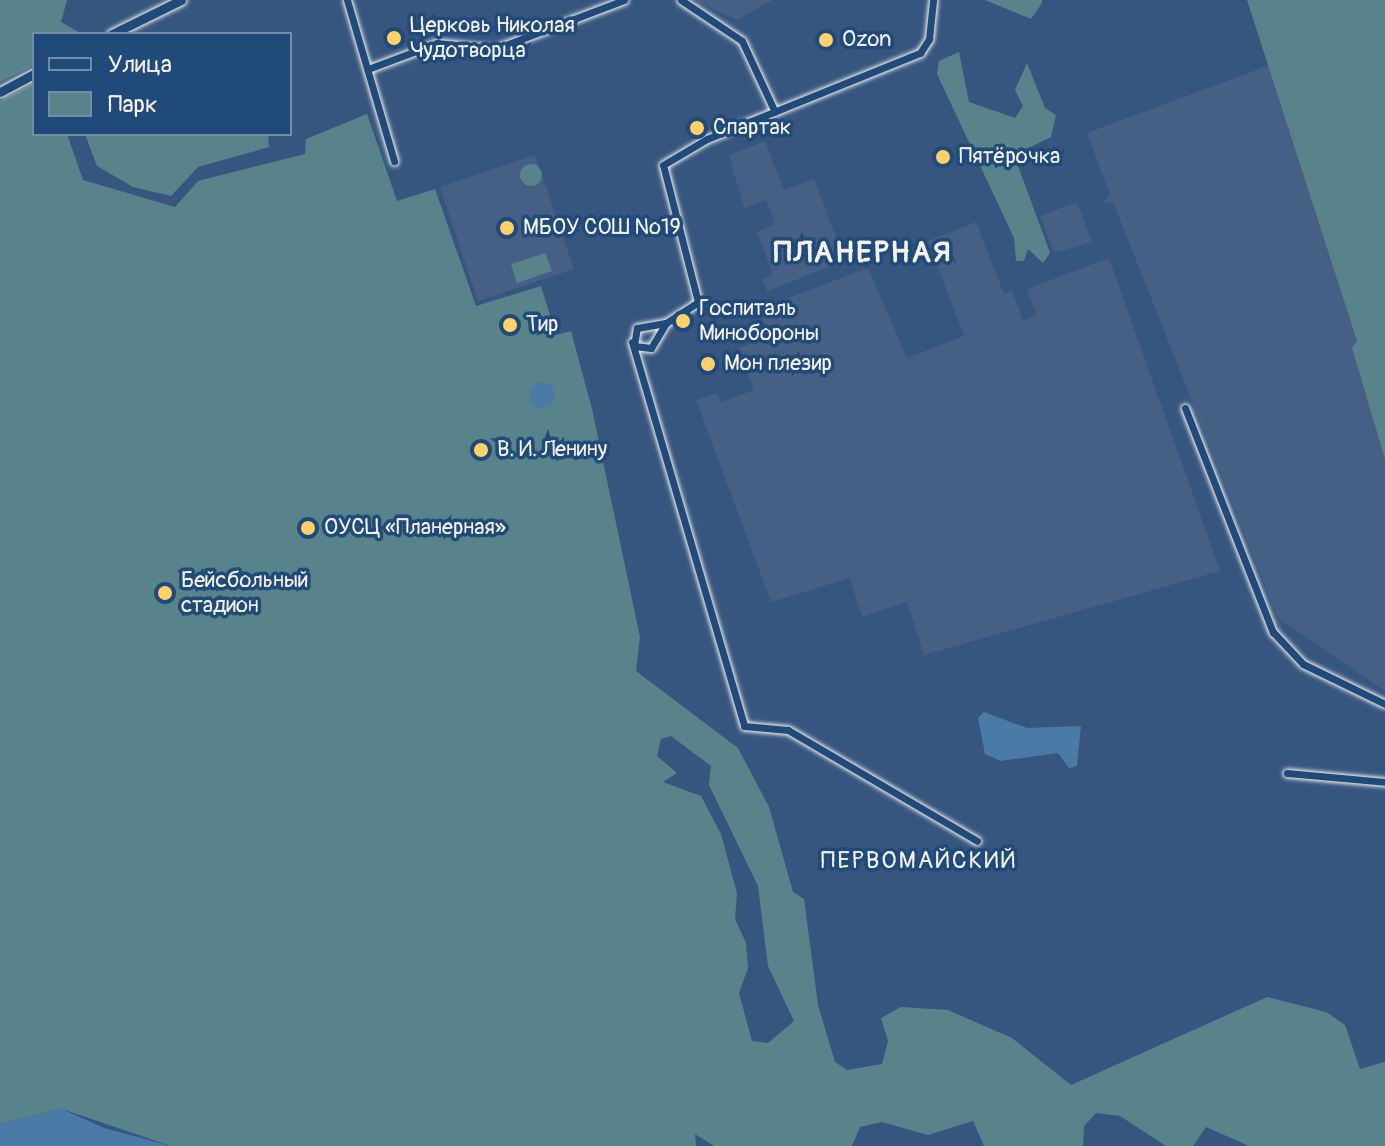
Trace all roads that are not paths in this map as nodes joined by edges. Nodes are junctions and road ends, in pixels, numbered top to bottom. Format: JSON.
{"nodes":[{"id":1,"x":181,"y":0,"type":"edge"},
{"id":2,"x":347,"y":0,"type":"edge"},
{"id":3,"x":624,"y":0,"type":"edge"},
{"id":4,"x":681,"y":0,"type":"edge"},
{"id":5,"x":933,"y":0,"type":"edge"},
{"id":6,"x":116,"y":32,"type":"edge"},
{"id":7,"x":368,"y":69,"type":"junction"},
{"id":8,"x":32,"y":75,"type":"edge"},
{"id":9,"x":0,"y":92,"type":"edge"},
{"id":10,"x":775,"y":112,"type":"junction"},
{"id":11,"x":394,"y":161,"type":"dead end"},
{"id":12,"x":666,"y":323,"type":"junction"},
{"id":13,"x":644,"y":326,"type":"junction"},
{"id":14,"x":656,"y":338,"type":"junction"},
{"id":15,"x":632,"y":342,"type":"junction"},
{"id":16,"x":644,"y":351,"type":"junction"},
{"id":17,"x":638,"y":363,"type":"junction"},
{"id":18,"x":1185,"y":408,"type":"dead end"},
{"id":19,"x":1385,"y":704,"type":"edge"},
{"id":20,"x":1287,"y":773,"type":"dead end"},
{"id":21,"x":1385,"y":782,"type":"edge"},
{"id":22,"x":977,"y":841,"type":"dead end"}],
"edges":[{"from":1,"to":6,"type":"main road"},
{"from":2,"to":7,"type":"street"},
{"from":3,"to":7,"type":"street"},
{"from":4,"to":10,"type":"street"},
{"from":5,"to":10,"type":"street"},
{"from":7,"to":11,"type":"street"},
{"from":8,"to":9,"type":"main road"},
{"from":10,"to":12,"type":"street"},
{"from":12,"to":13,"type":"street"},
{"from":12,"to":14,"type":"street"},
{"from":13,"to":14,"type":"street"},
{"from":13,"to":15,"type":"street"},
{"from":14,"to":16,"type":"street"},
{"from":15,"to":16,"type":"street"},
{"from":15,"to":17,"type":"street"},
{"from":16,"to":17,"type":"street"},
{"from":17,"to":22,"type":"street"},
{"from":18,"to":19,"type":"street"},
{"from":20,"to":21,"type":"street"}]}
